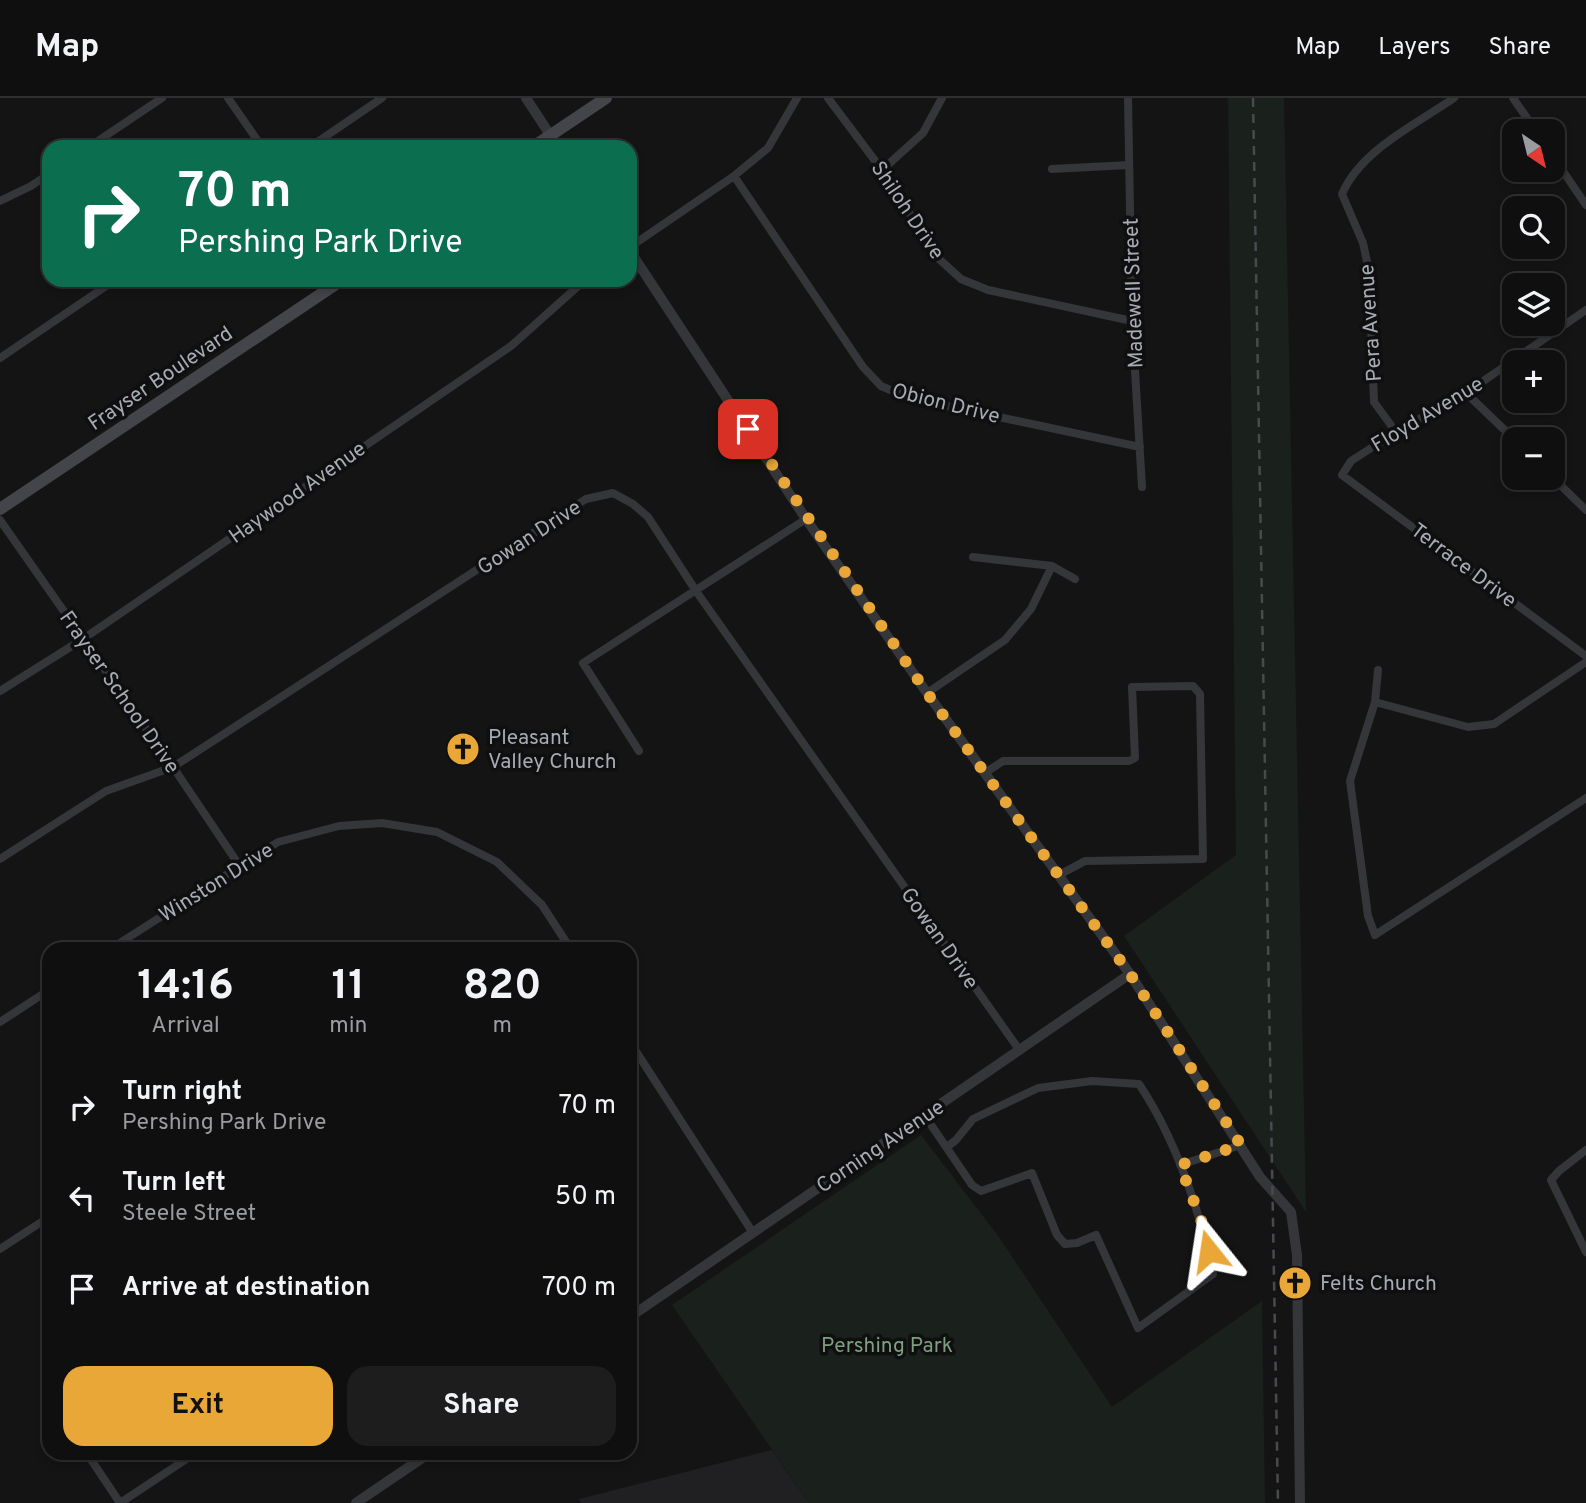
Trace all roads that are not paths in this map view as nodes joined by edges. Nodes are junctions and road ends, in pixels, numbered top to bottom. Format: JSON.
{"nodes":[{"id":1,"x":162,"y":98,"type":"edge"},
{"id":2,"x":228,"y":98,"type":"edge"},
{"id":3,"x":382,"y":98,"type":"edge"},
{"id":4,"x":526,"y":98,"type":"edge"},
{"id":5,"x":606,"y":98,"type":"edge"},
{"id":6,"x":797,"y":98,"type":"edge"},
{"id":7,"x":828,"y":98,"type":"edge"},
{"id":8,"x":942,"y":98,"type":"edge"},
{"id":9,"x":1128,"y":98,"type":"edge"},
{"id":10,"x":1454,"y":98,"type":"edge"},
{"id":11,"x":1528,"y":98,"type":"edge"},
{"id":12,"x":1516,"y":101,"type":"edge"},
{"id":13,"x":1528,"y":119,"type":"edge"},
{"id":14,"x":550,"y":135,"type":"junction"},
{"id":15,"x":99,"y":140,"type":"edge"},
{"id":16,"x":257,"y":140,"type":"edge"},
{"id":17,"x":320,"y":140,"type":"edge"},
{"id":18,"x":543,"y":140,"type":"edge"},
{"id":19,"x":553,"y":140,"type":"edge"},
{"id":20,"x":1129,"y":165,"type":"junction"},
{"id":21,"x":1052,"y":169,"type":"dead end"},
{"id":22,"x":882,"y":170,"type":"junction"},
{"id":23,"x":1565,"y":174,"type":"edge"},
{"id":24,"x":734,"y":176,"type":"junction"},
{"id":25,"x":42,"y":178,"type":"edge"},
{"id":26,"x":0,"y":201,"type":"edge"},
{"id":27,"x":1586,"y":205,"type":"edge"},
{"id":28,"x":637,"y":244,"type":"edge"},
{"id":29,"x":637,"y":260,"type":"edge"},
{"id":30,"x":105,"y":287,"type":"edge"},
{"id":31,"x":332,"y":287,"type":"edge"},
{"id":32,"x":577,"y":287,"type":"edge"},
{"id":33,"x":1586,"y":310,"type":"edge"},
{"id":34,"x":1132,"y":321,"type":"junction"},
{"id":35,"x":0,"y":358,"type":"edge"},
{"id":36,"x":1466,"y":393,"type":"junction"},
{"id":37,"x":1502,"y":428,"type":"edge"},
{"id":38,"x":1396,"y":432,"type":"junction"},
{"id":39,"x":1140,"y":447,"type":"junction"},
{"id":40,"x":1342,"y":475,"type":"joint"},
{"id":41,"x":1142,"y":487,"type":"dead end"},
{"id":42,"x":1565,"y":490,"type":"edge"},
{"id":43,"x":0,"y":509,"type":"edge"},
{"id":44,"x":1586,"y":510,"type":"edge"},
{"id":45,"x":806,"y":519,"type":"junction"},
{"id":46,"x":0,"y":520,"type":"edge"},
{"id":47,"x":974,"y":557,"type":"dead end"},
{"id":48,"x":1052,"y":566,"type":"junction"},
{"id":49,"x":1074,"y":579,"type":"dead end"},
{"id":50,"x":696,"y":591,"type":"junction"},
{"id":51,"x":83,"y":639,"type":"junction"},
{"id":52,"x":1586,"y":656,"type":"edge"},
{"id":53,"x":1586,"y":662,"type":"edge"},
{"id":54,"x":1378,"y":670,"type":"dead end"},
{"id":55,"x":0,"y":691,"type":"edge"},
{"id":56,"x":927,"y":693,"type":"junction"},
{"id":57,"x":1375,"y":702,"type":"junction"},
{"id":58,"x":639,"y":751,"type":"dead end"},
{"id":59,"x":173,"y":766,"type":"junction"},
{"id":60,"x":985,"y":773,"type":"junction"},
{"id":61,"x":1586,"y":798,"type":"edge"},
{"id":62,"x":0,"y":859,"type":"edge"},
{"id":63,"x":239,"y":866,"type":"junction"},
{"id":64,"x":1059,"y":875,"type":"junction"},
{"id":65,"x":122,"y":942,"type":"edge"},
{"id":66,"x":566,"y":942,"type":"edge"},
{"id":67,"x":1130,"y":974,"type":"junction"},
{"id":68,"x":42,"y":995,"type":"edge"},
{"id":69,"x":0,"y":1023,"type":"edge"},
{"id":70,"x":1020,"y":1051,"type":"junction"},
{"id":71,"x":637,"y":1053,"type":"edge"},
{"id":72,"x":925,"y":1116,"type":"junction"},
{"id":73,"x":1241,"y":1145,"type":"junction"},
{"id":74,"x":947,"y":1147,"type":"junction"},
{"id":75,"x":1586,"y":1150,"type":"edge"},
{"id":76,"x":1180,"y":1165,"type":"junction"},
{"id":77,"x":42,"y":1222,"type":"edge"},
{"id":78,"x":753,"y":1233,"type":"junction"},
{"id":79,"x":0,"y":1249,"type":"edge"},
{"id":80,"x":1586,"y":1252,"type":"edge"},
{"id":81,"x":637,"y":1312,"type":"edge"},
{"id":82,"x":91,"y":1460,"type":"edge"},
{"id":83,"x":185,"y":1460,"type":"edge"},
{"id":84,"x":418,"y":1460,"type":"edge"},
{"id":85,"x":120,"y":1503,"type":"edge"},
{"id":86,"x":356,"y":1503,"type":"edge"},
{"id":87,"x":1300,"y":1503,"type":"edge"}],
"edges":[{"from":1,"to":15,"type":"street"},
{"from":2,"to":16,"type":"street"},
{"from":3,"to":17,"type":"street"},
{"from":4,"to":14,"type":"street"},
{"from":5,"to":14,"type":"main road"},
{"from":6,"to":24,"type":"street"},
{"from":7,"to":22,"type":"street","name":"Shiloh Drive"},
{"from":8,"to":22,"type":"street"},
{"from":9,"to":20,"type":"street","name":"Madewell Street"},
{"from":10,"to":38,"type":"street","name":"Pera Avenue"},
{"from":11,"to":12,"type":"street"},
{"from":12,"to":13,"type":"street"},
{"from":14,"to":18,"type":"main road"},
{"from":14,"to":19,"type":"street"},
{"from":20,"to":21,"type":"street"},
{"from":20,"to":34,"type":"street","name":"Madewell Street"},
{"from":22,"to":34,"type":"street","name":"Shiloh Drive"},
{"from":23,"to":27,"type":"street"},
{"from":24,"to":28,"type":"street"},
{"from":24,"to":39,"type":"street","name":"Obion Drive"},
{"from":25,"to":26,"type":"street"},
{"from":29,"to":45,"type":"street"},
{"from":30,"to":35,"type":"street"},
{"from":31,"to":43,"type":"main road","name":"Frayser Boulevard"},
{"from":32,"to":51,"type":"street","name":"Haywood Avenue"},
{"from":33,"to":36,"type":"street","name":"Floyd Avenue"},
{"from":34,"to":39,"type":"street","name":"Madewell Street"},
{"from":36,"to":37,"type":"street"},
{"from":36,"to":38,"type":"street","name":"Floyd Avenue"},
{"from":38,"to":40,"type":"street","name":"Floyd Avenue"},
{"from":39,"to":41,"type":"street","name":"Madewell Street"},
{"from":40,"to":52,"type":"street","name":"Terrace Drive"},
{"from":42,"to":44,"type":"street"},
{"from":45,"to":50,"type":"street"},
{"from":45,"to":56,"type":"street"},
{"from":46,"to":51,"type":"street","name":"Frayser School Drive"},
{"from":47,"to":48,"type":"street"},
{"from":48,"to":49,"type":"street"},
{"from":48,"to":56,"type":"street"},
{"from":50,"to":58,"type":"street"},
{"from":50,"to":59,"type":"street","name":"Gowan Drive"},
{"from":50,"to":70,"type":"street","name":"Gowan Drive"},
{"from":51,"to":55,"type":"street","name":"Haywood Avenue"},
{"from":51,"to":59,"type":"street","name":"Frayser School Drive"},
{"from":53,"to":57,"type":"street"},
{"from":54,"to":57,"type":"street"},
{"from":56,"to":60,"type":"street"},
{"from":57,"to":61,"type":"street"},
{"from":59,"to":62,"type":"street","name":"Gowan Drive"},
{"from":59,"to":63,"type":"street","name":"Frayser School Drive"},
{"from":60,"to":64,"type":"street"},
{"from":60,"to":64,"type":"street"},
{"from":63,"to":65,"type":"street","name":"Winston Drive"},
{"from":63,"to":66,"type":"street","name":"Winston Drive"},
{"from":64,"to":67,"type":"street"},
{"from":67,"to":70,"type":"street","name":"Corning Avenue"},
{"from":67,"to":73,"type":"street"},
{"from":68,"to":69,"type":"street"},
{"from":70,"to":72,"type":"street","name":"Corning Avenue"},
{"from":71,"to":78,"type":"street"},
{"from":72,"to":74,"type":"street"},
{"from":72,"to":78,"type":"street","name":"Corning Avenue"},
{"from":73,"to":76,"type":"street"},
{"from":73,"to":87,"type":"street"},
{"from":74,"to":76,"type":"street"},
{"from":74,"to":76,"type":"street"},
{"from":75,"to":80,"type":"street"},
{"from":77,"to":79,"type":"street"},
{"from":78,"to":81,"type":"street","name":"Corning Avenue"},
{"from":82,"to":85,"type":"street"},
{"from":83,"to":85,"type":"street"},
{"from":84,"to":86,"type":"street"}]}
